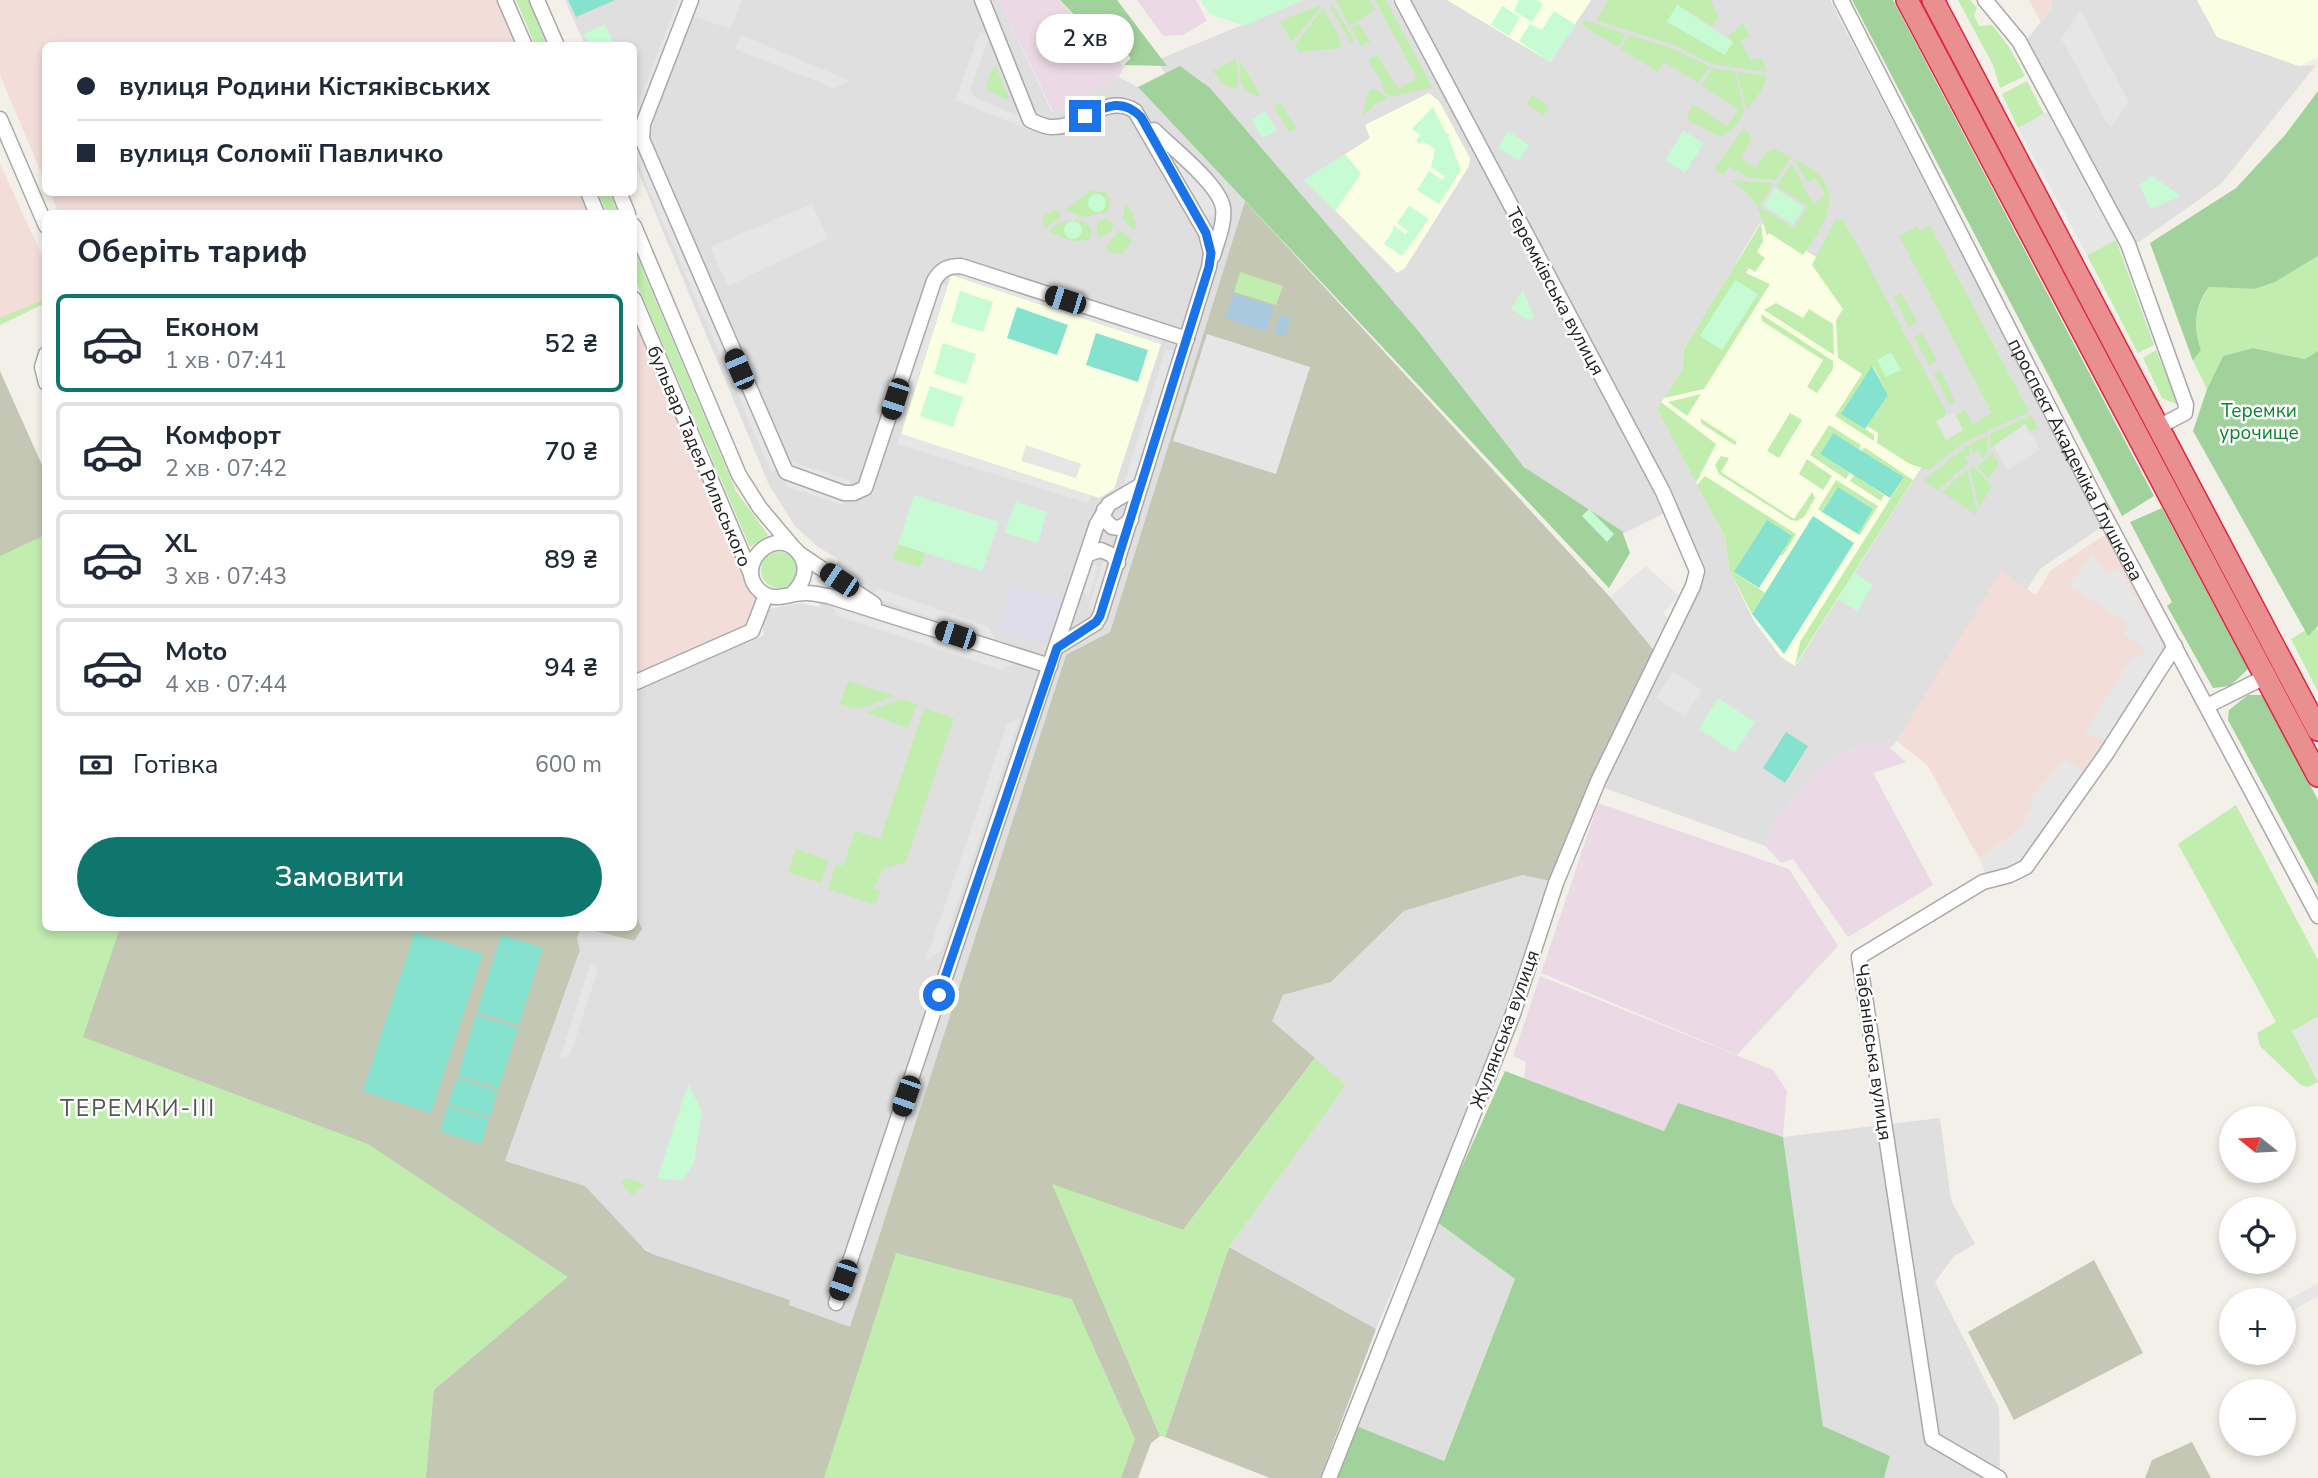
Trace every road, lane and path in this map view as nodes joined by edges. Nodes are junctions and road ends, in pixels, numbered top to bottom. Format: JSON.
{"nodes":[{"id":1,"x":505,"y":0,"type":"edge"},
{"id":2,"x":537,"y":0,"type":"edge"},
{"id":3,"x":691,"y":0,"type":"edge"},
{"id":4,"x":982,"y":0,"type":"edge"},
{"id":5,"x":1402,"y":0,"type":"edge"},
{"id":6,"x":1841,"y":0,"type":"edge"},
{"id":7,"x":1907,"y":0,"type":"edge"},
{"id":8,"x":1933,"y":0,"type":"edge"},
{"id":9,"x":1985,"y":0,"type":"edge"},
{"id":10,"x":523,"y":42,"type":"edge"},
{"id":11,"x":555,"y":42,"type":"edge"},
{"id":12,"x":1141,"y":117,"type":"junction"},
{"id":13,"x":0,"y":119,"type":"edge"},
{"id":14,"x":42,"y":217,"type":"edge"},
{"id":15,"x":637,"y":233,"type":"edge"},
{"id":16,"x":1209,"y":267,"type":"junction"},
{"id":17,"x":637,"y":306,"type":"edge"},
{"id":18,"x":1187,"y":340,"type":"junction"},
{"id":19,"x":2158,"y":427,"type":"junction"},
{"id":20,"x":1141,"y":485,"type":"junction"},
{"id":21,"x":1104,"y":510,"type":"junction"},
{"id":22,"x":1131,"y":520,"type":"junction"},
{"id":23,"x":797,"y":551,"type":"junction"},
{"id":24,"x":1088,"y":554,"type":"junction"},
{"id":25,"x":1118,"y":563,"type":"junction"},
{"id":26,"x":751,"y":574,"type":"junction"},
{"id":27,"x":1693,"y":586,"type":"joint"},
{"id":28,"x":792,"y":594,"type":"junction"},
{"id":29,"x":766,"y":595,"type":"junction"},
{"id":30,"x":884,"y":611,"type":"junction"},
{"id":31,"x":1069,"y":613,"type":"junction"},
{"id":32,"x":1093,"y":624,"type":"junction"},
{"id":33,"x":2175,"y":646,"type":"junction"},
{"id":34,"x":1057,"y":648,"type":"junction"},
{"id":35,"x":1050,"y":666,"type":"junction"},
{"id":36,"x":2265,"y":677,"type":"junction"},
{"id":37,"x":637,"y":682,"type":"edge"},
{"id":38,"x":2207,"y":706,"type":"junction"},
{"id":39,"x":2318,"y":730,"type":"edge"},
{"id":40,"x":2318,"y":776,"type":"edge"},
{"id":41,"x":2318,"y":916,"type":"edge"},
{"id":42,"x":835,"y":1303,"type":"dead end"},
{"id":43,"x":1329,"y":1478,"type":"edge"},
{"id":44,"x":1999,"y":1478,"type":"edge"}],
"edges":[{"from":1,"to":10,"type":"street"},
{"from":2,"to":11,"type":"street"},
{"from":3,"to":18,"type":"street"},
{"from":4,"to":12,"type":"street"},
{"from":5,"to":27,"type":"street","name":"Теремківська вулиця"},
{"from":6,"to":33,"type":"street","name":"проспект Академіка Глушкова"},
{"from":7,"to":36,"type":"highway"},
{"from":8,"to":19,"type":"highway"},
{"from":9,"to":19,"type":"street"},
{"from":12,"to":16,"type":"street"},
{"from":12,"to":16,"type":"street"},
{"from":13,"to":14,"type":"street"},
{"from":15,"to":23,"type":"street","name":"бульвар Тадея Рильського"},
{"from":16,"to":18,"type":"street"},
{"from":17,"to":26,"type":"street","name":"бульвар Тадея Рильського"},
{"from":18,"to":20,"type":"street"},
{"from":19,"to":39,"type":"highway"},
{"from":20,"to":21,"type":"street"},
{"from":20,"to":22,"type":"street"},
{"from":21,"to":22,"type":"street"},
{"from":21,"to":24,"type":"street"},
{"from":22,"to":25,"type":"street"},
{"from":23,"to":26,"type":"street"},
{"from":23,"to":28,"type":"street"},
{"from":23,"to":30,"type":"street","name":"бульвар Тадея Рильського"},
{"from":24,"to":25,"type":"street"},
{"from":24,"to":31,"type":"street"},
{"from":25,"to":32,"type":"street"},
{"from":26,"to":29,"type":"street"},
{"from":27,"to":43,"type":"street","name":"Жулянська вулиця"},
{"from":28,"to":29,"type":"street"},
{"from":28,"to":30,"type":"street","name":"бульвар Тадея Рильського"},
{"from":29,"to":37,"type":"street"},
{"from":30,"to":35,"type":"street","name":"бульвар Тадея Рильського"},
{"from":31,"to":32,"type":"street"},
{"from":31,"to":34,"type":"street"},
{"from":32,"to":34,"type":"street"},
{"from":33,"to":38,"type":"street","name":"проспект Академіка Глушкова"},
{"from":33,"to":44,"type":"street","name":"Чабанівська вулиця"},
{"from":34,"to":35,"type":"street"},
{"from":35,"to":42,"type":"street"},
{"from":36,"to":38,"type":"street"},
{"from":36,"to":40,"type":"highway"},
{"from":38,"to":41,"type":"street","name":"проспект Академіка Глушкова"}]}
